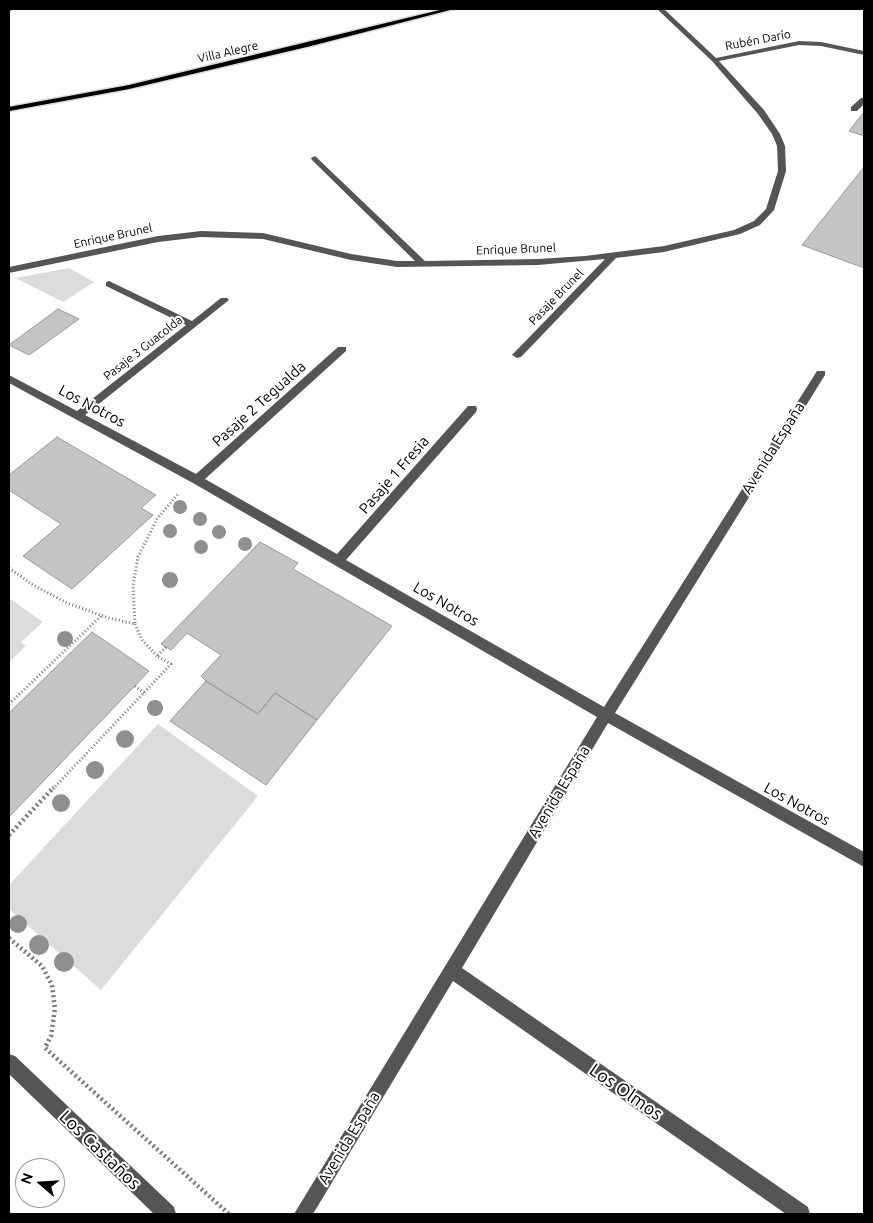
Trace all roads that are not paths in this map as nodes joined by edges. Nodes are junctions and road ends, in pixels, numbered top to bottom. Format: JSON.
{"nodes":[{"id":1,"x":451,"y":9,"type":"edge"},
{"id":2,"x":660,"y":9,"type":"edge"},
{"id":3,"x":864,"y":53,"type":"edge"},
{"id":4,"x":714,"y":60,"type":"junction"},
{"id":5,"x":864,"y":100,"type":"edge"},
{"id":6,"x":9,"y":108,"type":"edge"},
{"id":7,"x":854,"y":109,"type":"dead end"},
{"id":8,"x":315,"y":158,"type":"dead end"},
{"id":9,"x":613,"y":256,"type":"junction"},
{"id":10,"x":422,"y":264,"type":"junction"},
{"id":11,"x":9,"y":270,"type":"edge"},
{"id":12,"x":109,"y":284,"type":"dead end"},
{"id":13,"x":224,"y":300,"type":"dead end"},
{"id":14,"x":193,"y":325,"type":"junction"},
{"id":15,"x":342,"y":349,"type":"dead end"},
{"id":16,"x":517,"y":355,"type":"dead end"},
{"id":17,"x":821,"y":373,"type":"dead end"},
{"id":18,"x":9,"y":379,"type":"edge"},
{"id":19,"x":472,"y":409,"type":"dead end"},
{"id":20,"x":77,"y":416,"type":"junction"},
{"id":21,"x":197,"y":480,"type":"junction"},
{"id":22,"x":338,"y":561,"type":"junction"},
{"id":23,"x":606,"y":715,"type":"junction"},
{"id":24,"x":864,"y":860,"type":"edge"},
{"id":25,"x":451,"y":970,"type":"junction"},
{"id":26,"x":9,"y":1062,"type":"edge"},
{"id":27,"x":168,"y":1214,"type":"edge"},
{"id":28,"x":303,"y":1214,"type":"edge"},
{"id":29,"x":801,"y":1214,"type":"edge"}],
"edges":[{"from":1,"to":6,"type":"main road","name":"Villa Alegre"},
{"from":2,"to":4,"type":"street","name":"Enrique Brunel"},
{"from":3,"to":4,"type":"street","name":"Rubén Darío"},
{"from":4,"to":9,"type":"street","name":"Enrique Brunel"},
{"from":5,"to":7,"type":"street"},
{"from":8,"to":10,"type":"street"},
{"from":9,"to":10,"type":"street","name":"Enrique Brunel"},
{"from":9,"to":16,"type":"street","name":"Pasaje Brunel"},
{"from":10,"to":11,"type":"street","name":"Enrique Brunel"},
{"from":12,"to":14,"type":"street"},
{"from":13,"to":14,"type":"street","name":"Pasaje 3 Guacolda"},
{"from":14,"to":20,"type":"street","name":"Pasaje 3 Guacolda"},
{"from":15,"to":21,"type":"street","name":"Pasaje 2 Tegualda"},
{"from":17,"to":23,"type":"street","name":"Avenida España"},
{"from":18,"to":20,"type":"street","name":"Los Notros"},
{"from":19,"to":22,"type":"street","name":"Pasaje 1 Fresia"},
{"from":20,"to":21,"type":"street","name":"Los Notros"},
{"from":21,"to":22,"type":"street","name":"Los Notros"},
{"from":22,"to":23,"type":"street","name":"Los Notros"},
{"from":23,"to":24,"type":"street","name":"Los Notros"},
{"from":23,"to":25,"type":"street","name":"Avenida España"},
{"from":25,"to":28,"type":"street","name":"Avenida España"},
{"from":25,"to":29,"type":"street","name":"Los Olmos"},
{"from":26,"to":27,"type":"street","name":"Los Castaños"}]}
